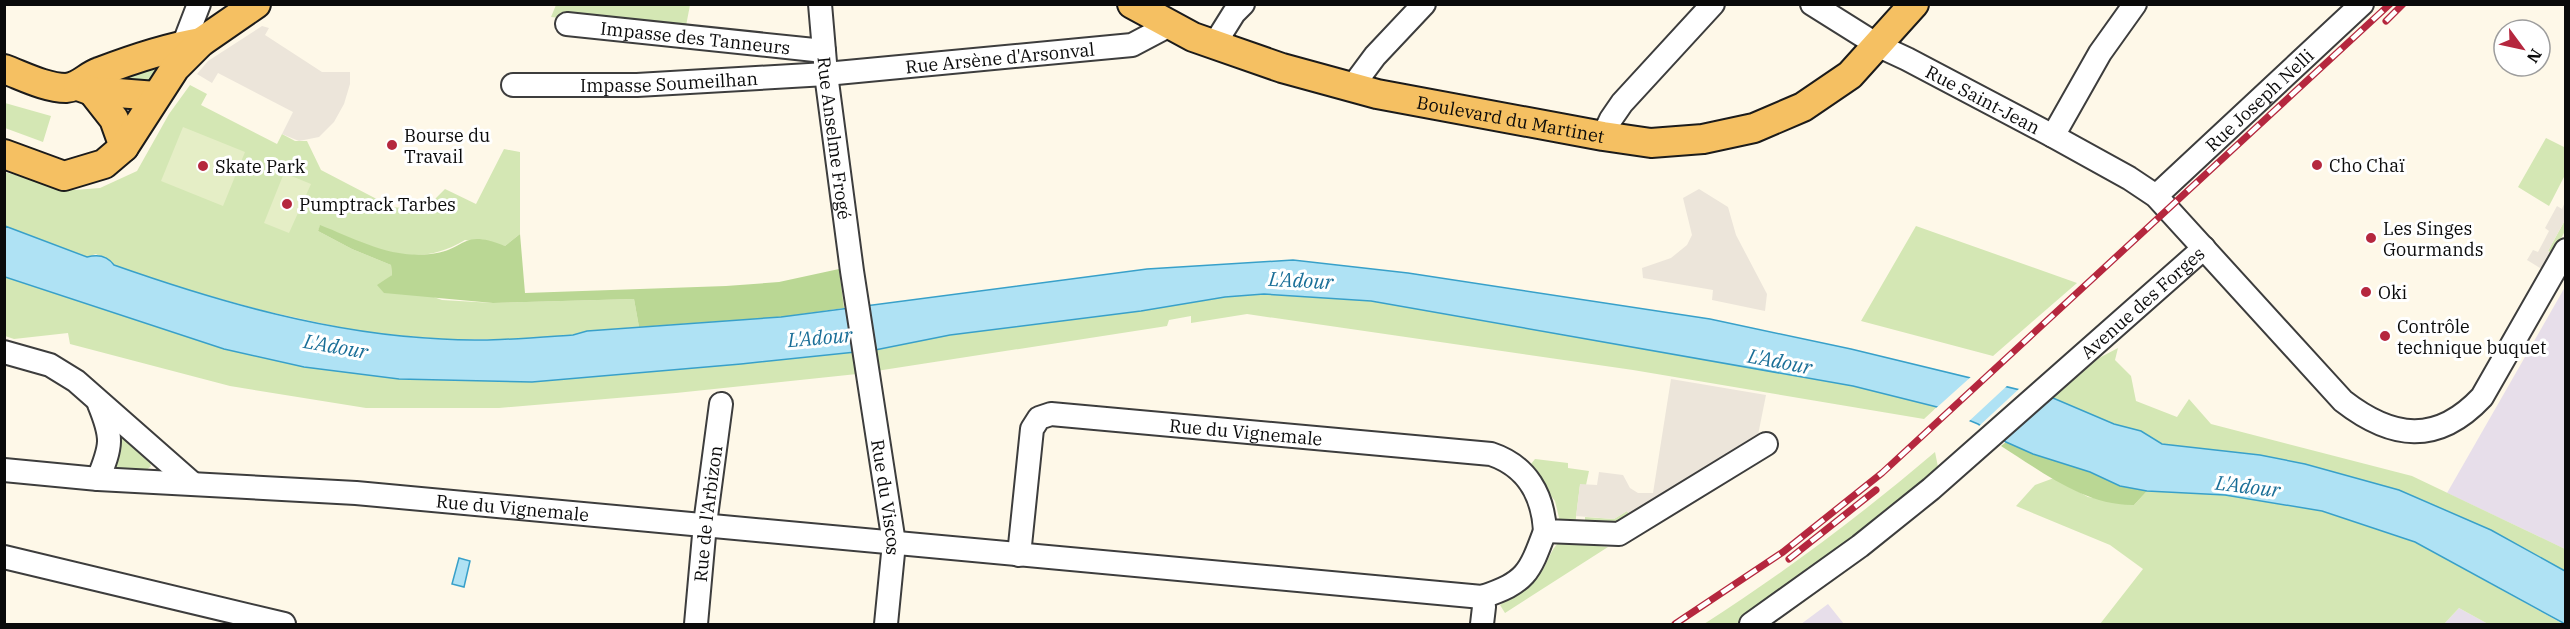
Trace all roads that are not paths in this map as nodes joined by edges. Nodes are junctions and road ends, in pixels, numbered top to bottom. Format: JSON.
{"nodes":[{"id":1,"x":200,"y":4,"type":"edge"},
{"id":2,"x":820,"y":4,"type":"edge"},
{"id":3,"x":1132,"y":4,"type":"edge"},
{"id":4,"x":1243,"y":4,"type":"edge"},
{"id":5,"x":1424,"y":4,"type":"edge"},
{"id":6,"x":1713,"y":4,"type":"edge"},
{"id":7,"x":1812,"y":4,"type":"edge"},
{"id":8,"x":1914,"y":4,"type":"edge"},
{"id":9,"x":2135,"y":4,"type":"edge"},
{"id":10,"x":2362,"y":4,"type":"edge"},
{"id":11,"x":247,"y":6,"type":"edge"},
{"id":12,"x":567,"y":24,"type":"dead end"},
{"id":13,"x":1168,"y":26,"type":"junction"},
{"id":14,"x":1214,"y":45,"type":"junction"},
{"id":15,"x":1879,"y":46,"type":"junction"},
{"id":16,"x":187,"y":51,"type":"junction"},
{"id":17,"x":825,"y":51,"type":"junction"},
{"id":18,"x":4,"y":69,"type":"edge"},
{"id":19,"x":826,"y":74,"type":"junction"},
{"id":20,"x":513,"y":85,"type":"dead end"},
{"id":21,"x":1352,"y":87,"type":"junction"},
{"id":22,"x":85,"y":88,"type":"junction"},
{"id":23,"x":156,"y":96,"type":"junction"},
{"id":24,"x":4,"y":135,"type":"edge"},
{"id":25,"x":1604,"y":136,"type":"junction"},
{"id":26,"x":2053,"y":136,"type":"junction"},
{"id":27,"x":124,"y":147,"type":"junction"},
{"id":28,"x":4,"y":154,"type":"edge"},
{"id":29,"x":83,"y":171,"type":"junction"},
{"id":30,"x":2156,"y":196,"type":"junction"},
{"id":31,"x":2204,"y":248,"type":"junction"},
{"id":32,"x":2565,"y":250,"type":"edge"},
{"id":33,"x":4,"y":352,"type":"edge"},
{"id":34,"x":868,"y":371,"type":"joint"},
{"id":35,"x":99,"y":402,"type":"junction"},
{"id":36,"x":722,"y":404,"type":"dead end"},
{"id":37,"x":1766,"y":444,"type":"dead end"},
{"id":38,"x":4,"y":470,"type":"edge"},
{"id":39,"x":98,"y":479,"type":"junction"},
{"id":40,"x":192,"y":483,"type":"junction"},
{"id":41,"x":705,"y":524,"type":"junction"},
{"id":42,"x":1545,"y":531,"type":"junction"},
{"id":43,"x":894,"y":543,"type":"junction"},
{"id":44,"x":1019,"y":555,"type":"junction"},
{"id":45,"x":4,"y":557,"type":"edge"},
{"id":46,"x":1482,"y":597,"type":"junction"},
{"id":47,"x":284,"y":624,"type":"edge"},
{"id":48,"x":696,"y":624,"type":"edge"},
{"id":49,"x":886,"y":624,"type":"edge"},
{"id":50,"x":1482,"y":624,"type":"edge"},
{"id":51,"x":1751,"y":624,"type":"edge"}],
"edges":[{"from":1,"to":16,"type":"street"},
{"from":2,"to":17,"type":"street","name":"Rue Anselme Frogé"},
{"from":3,"to":13,"type":"main road","name":"Boulevard du Martinet"},
{"from":4,"to":14,"type":"street"},
{"from":5,"to":21,"type":"street"},
{"from":6,"to":25,"type":"street"},
{"from":7,"to":15,"type":"street","name":"Rue Saint-Jean"},
{"from":8,"to":15,"type":"main road","name":"Boulevard du Martinet"},
{"from":9,"to":26,"type":"street"},
{"from":10,"to":30,"type":"street","name":"Rue Joseph Nelli"},
{"from":11,"to":16,"type":"main road"},
{"from":12,"to":17,"type":"street","name":"Impasse des Tanneurs"},
{"from":13,"to":14,"type":"main road","name":"Boulevard du Martinet"},
{"from":13,"to":19,"type":"street","name":"Rue Arsène d'Arsonval"},
{"from":14,"to":21,"type":"main road","name":"Boulevard du Martinet"},
{"from":15,"to":25,"type":"main road","name":"Boulevard du Martinet"},
{"from":15,"to":26,"type":"street","name":"Rue Saint-Jean"},
{"from":16,"to":22,"type":"main road"},
{"from":16,"to":23,"type":"main road"},
{"from":17,"to":19,"type":"street","name":"Rue Anselme Frogé"},
{"from":18,"to":22,"type":"main road"},
{"from":19,"to":20,"type":"street","name":"Impasse Soumeilhan"},
{"from":19,"to":34,"type":"street","name":"Rue Anselme Frogé"},
{"from":21,"to":25,"type":"main road","name":"Boulevard du Martinet"},
{"from":22,"to":23,"type":"main road"},
{"from":22,"to":27,"type":"main road"},
{"from":23,"to":27,"type":"main road"},
{"from":24,"to":29,"type":"main road"},
{"from":26,"to":30,"type":"street","name":"Rue Saint-Jean"},
{"from":27,"to":29,"type":"main road"},
{"from":28,"to":29,"type":"main road"},
{"from":30,"to":31,"type":"street","name":"Rue Saint-Jean"},
{"from":31,"to":32,"type":"street","name":"Avenue des Forges"},
{"from":31,"to":51,"type":"street","name":"Avenue des Forges"},
{"from":33,"to":35,"type":"street"},
{"from":34,"to":43,"type":"street","name":"Rue du Viscos"},
{"from":35,"to":39,"type":"street"},
{"from":35,"to":40,"type":"street"},
{"from":36,"to":41,"type":"street","name":"Rue de l'Arbizon"},
{"from":37,"to":42,"type":"street"},
{"from":38,"to":39,"type":"street","name":"Rue du Vignemale"},
{"from":39,"to":40,"type":"street","name":"Rue du Vignemale"},
{"from":40,"to":41,"type":"street","name":"Rue du Vignemale"},
{"from":41,"to":43,"type":"street","name":"Rue du Vignemale"},
{"from":41,"to":48,"type":"street","name":"Rue de l'Arbizon"},
{"from":42,"to":44,"type":"street","name":"Rue du Vignemale"},
{"from":42,"to":46,"type":"street","name":"Rue du Vignemale"},
{"from":43,"to":44,"type":"street","name":"Rue du Vignemale"},
{"from":43,"to":49,"type":"street","name":"Rue du Viscos"},
{"from":44,"to":46,"type":"street","name":"Rue du Vignemale"},
{"from":45,"to":47,"type":"street"},
{"from":46,"to":50,"type":"street"}]}
